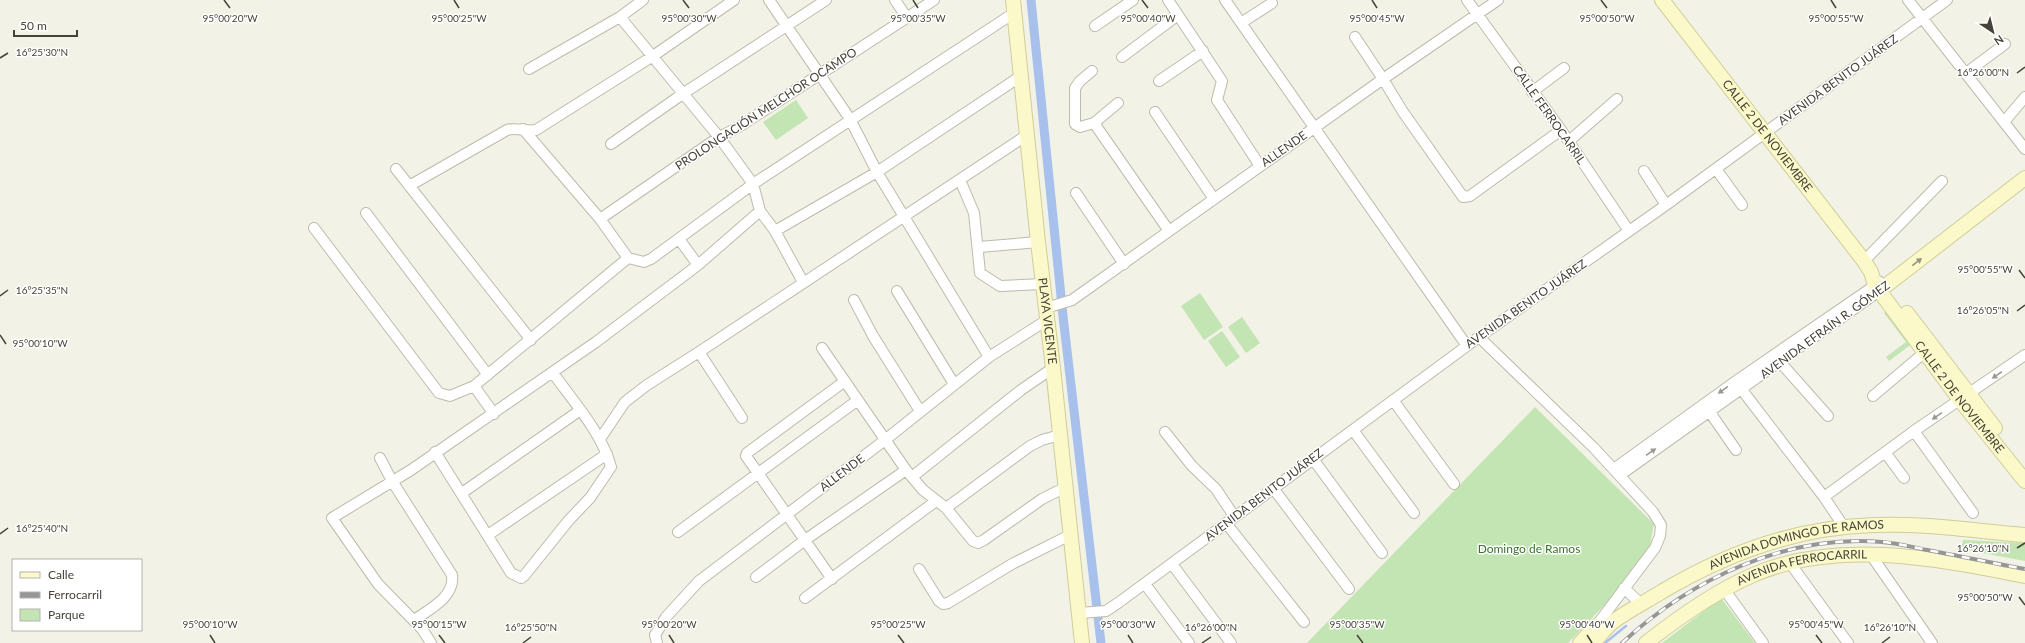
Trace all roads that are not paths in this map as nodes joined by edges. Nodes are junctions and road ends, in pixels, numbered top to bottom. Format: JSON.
{"nodes":[{"id":1,"x":643,"y":0,"type":"edge"},
{"id":2,"x":734,"y":0,"type":"edge"},
{"id":3,"x":769,"y":0,"type":"edge"},
{"id":4,"x":826,"y":0,"type":"edge"},
{"id":5,"x":895,"y":0,"type":"edge"},
{"id":6,"x":925,"y":0,"type":"edge"},
{"id":7,"x":934,"y":0,"type":"edge"},
{"id":8,"x":1133,"y":0,"type":"edge"},
{"id":9,"x":1168,"y":0,"type":"edge"},
{"id":10,"x":1226,"y":0,"type":"edge"},
{"id":11,"x":1467,"y":0,"type":"edge"},
{"id":12,"x":1498,"y":0,"type":"edge"},
{"id":13,"x":1662,"y":0,"type":"edge"},
{"id":14,"x":1908,"y":0,"type":"edge"},
{"id":15,"x":1948,"y":0,"type":"edge"},
{"id":16,"x":1272,"y":3,"type":"dead end"},
{"id":17,"x":1014,"y":6,"type":"edge"},
{"id":18,"x":1178,"y":15,"type":"junction"},
{"id":19,"x":1477,"y":15,"type":"junction"},
{"id":20,"x":906,"y":16,"type":"junction"},
{"id":21,"x":620,"y":17,"type":"junction"},
{"id":22,"x":1923,"y":18,"type":"junction"},
{"id":23,"x":1241,"y":23,"type":"junction"},
{"id":24,"x":1095,"y":26,"type":"dead end"},
{"id":25,"x":787,"y":27,"type":"junction"},
{"id":26,"x":1355,"y":38,"type":"dead end"},
{"id":27,"x":2004,"y":44,"type":"dead end"},
{"id":28,"x":1203,"y":51,"type":"junction"},
{"id":29,"x":653,"y":56,"type":"junction"},
{"id":30,"x":1122,"y":57,"type":"dead end"},
{"id":31,"x":1564,"y":68,"type":"dead end"},
{"id":32,"x":529,"y":69,"type":"dead end"},
{"id":33,"x":1092,"y":71,"type":"dead end"},
{"id":34,"x":819,"y":73,"type":"junction"},
{"id":35,"x":1966,"y":73,"type":"junction"},
{"id":36,"x":1021,"y":76,"type":"junction"},
{"id":37,"x":1383,"y":79,"type":"junction"},
{"id":38,"x":1159,"y":81,"type":"dead end"},
{"id":39,"x":1532,"y":92,"type":"junction"},
{"id":40,"x":684,"y":93,"type":"junction"},
{"id":41,"x":2025,"y":97,"type":"edge"},
{"id":42,"x":1617,"y":99,"type":"dead end"},
{"id":43,"x":1118,"y":103,"type":"dead end"},
{"id":44,"x":1155,"y":112,"type":"dead end"},
{"id":45,"x":850,"y":120,"type":"junction"},
{"id":46,"x":2004,"y":122,"type":"junction"},
{"id":47,"x":1094,"y":124,"type":"junction"},
{"id":48,"x":1315,"y":127,"type":"junction"},
{"id":49,"x":523,"y":129,"type":"junction"},
{"id":50,"x":1561,"y":130,"type":"junction"},
{"id":51,"x":1766,"y":134,"type":"junction"},
{"id":52,"x":1027,"y":135,"type":"junction"},
{"id":53,"x":720,"y":137,"type":"junction"},
{"id":54,"x":1569,"y":142,"type":"junction"},
{"id":55,"x":611,"y":144,"type":"dead end"},
{"id":56,"x":2025,"y":149,"type":"edge"},
{"id":57,"x":1260,"y":166,"type":"junction"},
{"id":58,"x":1716,"y":168,"type":"junction"},
{"id":59,"x":396,"y":169,"type":"dead end"},
{"id":60,"x":1644,"y":171,"type":"dead end"},
{"id":61,"x":877,"y":172,"type":"junction"},
{"id":62,"x":2025,"y":178,"type":"edge"},
{"id":63,"x":960,"y":180,"type":"junction"},
{"id":64,"x":1942,"y":181,"type":"dead end"},
{"id":65,"x":753,"y":184,"type":"junction"},
{"id":66,"x":409,"y":186,"type":"junction"},
{"id":67,"x":1076,"y":193,"type":"dead end"},
{"id":68,"x":1214,"y":199,"type":"junction"},
{"id":69,"x":1742,"y":205,"type":"dead end"},
{"id":70,"x":1666,"y":206,"type":"junction"},
{"id":71,"x":760,"y":211,"type":"junction"},
{"id":72,"x":366,"y":213,"type":"dead end"},
{"id":73,"x":904,"y":217,"type":"junction"},
{"id":74,"x":600,"y":219,"type":"junction"},
{"id":75,"x":314,"y":228,"type":"dead end"},
{"id":76,"x":775,"y":231,"type":"junction"},
{"id":77,"x":1169,"y":231,"type":"junction"},
{"id":78,"x":1629,"y":231,"type":"junction"},
{"id":79,"x":679,"y":238,"type":"junction"},
{"id":80,"x":1038,"y":242,"type":"junction"},
{"id":81,"x":979,"y":247,"type":"junction"},
{"id":82,"x":628,"y":258,"type":"junction"},
{"id":83,"x":1124,"y":264,"type":"junction"},
{"id":84,"x":698,"y":265,"type":"junction"},
{"id":85,"x":1876,"y":279,"type":"junction"},
{"id":86,"x":803,"y":282,"type":"junction"},
{"id":87,"x":1043,"y":284,"type":"junction"},
{"id":88,"x":897,"y":291,"type":"dead end"},
{"id":89,"x":854,"y":300,"type":"dead end"},
{"id":90,"x":1050,"y":311,"type":"junction"},
{"id":91,"x":1479,"y":337,"type":"junction"},
{"id":92,"x":531,"y":340,"type":"junction"},
{"id":93,"x":1467,"y":346,"type":"junction"},
{"id":94,"x":822,"y":348,"type":"dead end"},
{"id":95,"x":699,"y":352,"type":"junction"},
{"id":96,"x":1925,"y":352,"type":"junction"},
{"id":97,"x":2025,"y":355,"type":"edge"},
{"id":98,"x":989,"y":357,"type":"junction"},
{"id":99,"x":1781,"y":363,"type":"junction"},
{"id":100,"x":1053,"y":368,"type":"junction"},
{"id":101,"x":553,"y":372,"type":"junction"},
{"id":102,"x":488,"y":375,"type":"junction"},
{"id":103,"x":845,"y":381,"type":"junction"},
{"id":104,"x":1736,"y":381,"type":"junction"},
{"id":105,"x":954,"y":384,"type":"junction"},
{"id":106,"x":474,"y":386,"type":"junction"},
{"id":107,"x":1742,"y":390,"type":"junction"},
{"id":108,"x":1873,"y":396,"type":"dead end"},
{"id":109,"x":1965,"y":397,"type":"junction"},
{"id":110,"x":858,"y":400,"type":"junction"},
{"id":111,"x":1393,"y":400,"type":"junction"},
{"id":112,"x":580,"y":411,"type":"junction"},
{"id":113,"x":920,"y":411,"type":"junction"},
{"id":114,"x":1709,"y":411,"type":"junction"},
{"id":115,"x":494,"y":414,"type":"junction"},
{"id":116,"x":1828,"y":416,"type":"dead end"},
{"id":117,"x":742,"y":418,"type":"dead end"},
{"id":118,"x":1353,"y":430,"type":"junction"},
{"id":119,"x":1914,"y":431,"type":"junction"},
{"id":120,"x":1165,"y":432,"type":"dead end"},
{"id":121,"x":1060,"y":435,"type":"junction"},
{"id":122,"x":600,"y":439,"type":"junction"},
{"id":123,"x":885,"y":440,"type":"junction"},
{"id":124,"x":1736,"y":450,"type":"dead end"},
{"id":125,"x":435,"y":452,"type":"junction"},
{"id":126,"x":1885,"y":452,"type":"junction"},
{"id":127,"x":607,"y":454,"type":"junction"},
{"id":128,"x":380,"y":458,"type":"dead end"},
{"id":129,"x":1313,"y":459,"type":"junction"},
{"id":130,"x":2025,"y":467,"type":"edge"},
{"id":131,"x":1617,"y":472,"type":"junction"},
{"id":132,"x":758,"y":473,"type":"junction"},
{"id":133,"x":909,"y":473,"type":"junction"},
{"id":134,"x":1904,"y":478,"type":"dead end"},
{"id":135,"x":2025,"y":481,"type":"edge"},
{"id":136,"x":392,"y":482,"type":"junction"},
{"id":137,"x":1454,"y":484,"type":"dead end"},
{"id":138,"x":1066,"y":487,"type":"junction"},
{"id":139,"x":1273,"y":488,"type":"junction"},
{"id":140,"x":462,"y":493,"type":"junction"},
{"id":141,"x":1824,"y":497,"type":"junction"},
{"id":142,"x":936,"y":501,"type":"junction"},
{"id":143,"x":946,"y":508,"type":"junction"},
{"id":144,"x":1414,"y":513,"type":"dead end"},
{"id":145,"x":1973,"y":513,"type":"dead end"},
{"id":146,"x":787,"y":514,"type":"junction"},
{"id":147,"x":1234,"y":516,"type":"junction"},
{"id":148,"x":1226,"y":523,"type":"junction"},
{"id":149,"x":1844,"y":527,"type":"junction"},
{"id":150,"x":678,"y":532,"type":"dead end"},
{"id":151,"x":488,"y":535,"type":"junction"},
{"id":152,"x":1070,"y":535,"type":"junction"},
{"id":153,"x":2025,"y":535,"type":"edge"},
{"id":154,"x":805,"y":540,"type":"junction"},
{"id":155,"x":1382,"y":553,"type":"dead end"},
{"id":156,"x":1871,"y":555,"type":"junction"},
{"id":157,"x":1790,"y":563,"type":"junction"},
{"id":158,"x":1172,"y":564,"type":"junction"},
{"id":159,"x":919,"y":569,"type":"dead end"},
{"id":160,"x":2025,"y":576,"type":"edge"},
{"id":161,"x":756,"y":577,"type":"dead end"},
{"id":162,"x":832,"y":579,"type":"junction"},
{"id":163,"x":1145,"y":584,"type":"junction"},
{"id":164,"x":1624,"y":588,"type":"junction"},
{"id":165,"x":1349,"y":589,"type":"dead end"},
{"id":166,"x":1724,"y":589,"type":"junction"},
{"id":167,"x":805,"y":598,"type":"dead end"},
{"id":168,"x":1641,"y":604,"type":"junction"},
{"id":169,"x":1085,"y":613,"type":"junction"},
{"id":170,"x":414,"y":620,"type":"junction"},
{"id":171,"x":1304,"y":622,"type":"dead end"},
{"id":172,"x":1599,"y":629,"type":"junction"},
{"id":173,"x":431,"y":643,"type":"edge"},
{"id":174,"x":657,"y":643,"type":"edge"},
{"id":175,"x":1082,"y":643,"type":"edge"},
{"id":176,"x":1189,"y":643,"type":"edge"},
{"id":177,"x":1231,"y":643,"type":"edge"},
{"id":178,"x":1580,"y":643,"type":"edge"},
{"id":179,"x":1593,"y":643,"type":"edge"},
{"id":180,"x":1646,"y":643,"type":"edge"},
{"id":181,"x":1764,"y":643,"type":"edge"},
{"id":182,"x":1848,"y":643,"type":"edge"},
{"id":183,"x":1932,"y":643,"type":"edge"}],
"edges":[{"from":1,"to":21,"type":"street"},
{"from":2,"to":29,"type":"street"},
{"from":3,"to":25,"type":"street"},
{"from":4,"to":25,"type":"street"},
{"from":5,"to":20,"type":"street"},
{"from":6,"to":20,"type":"street"},
{"from":7,"to":20,"type":"street","name":"PROLONGACIÓN MELCHOR OCAMPO"},
{"from":8,"to":24,"type":"street"},
{"from":9,"to":18,"type":"street"},
{"from":10,"to":23,"type":"street"},
{"from":11,"to":19,"type":"street","name":"CALLE FERROCARRIL"},
{"from":12,"to":19,"type":"street","name":"ALLENDE"},
{"from":13,"to":51,"type":"street","name":"CALLE 2 DE NOVIEMBRE"},
{"from":14,"to":22,"type":"street"},
{"from":15,"to":22,"type":"street","name":"AVENIDA BENITO JUÁREZ"},
{"from":16,"to":23,"type":"street"},
{"from":17,"to":36,"type":"street","name":"PLAYA VICENTE"},
{"from":17,"to":45,"type":"street"},
{"from":18,"to":28,"type":"street"},
{"from":18,"to":30,"type":"street"},
{"from":19,"to":37,"type":"street","name":"ALLENDE"},
{"from":19,"to":39,"type":"street","name":"CALLE FERROCARRIL"},
{"from":20,"to":34,"type":"street","name":"PROLONGACIÓN MELCHOR OCAMPO"},
{"from":21,"to":29,"type":"street"},
{"from":21,"to":32,"type":"street"},
{"from":22,"to":35,"type":"street"},
{"from":22,"to":51,"type":"street","name":"AVENIDA BENITO JUÁREZ"},
{"from":23,"to":48,"type":"street"},
{"from":25,"to":34,"type":"street"},
{"from":25,"to":40,"type":"street"},
{"from":26,"to":37,"type":"street"},
{"from":27,"to":35,"type":"street"},
{"from":28,"to":38,"type":"street"},
{"from":28,"to":57,"type":"street"},
{"from":29,"to":40,"type":"street"},
{"from":29,"to":49,"type":"street"},
{"from":31,"to":39,"type":"street"},
{"from":33,"to":47,"type":"street"},
{"from":34,"to":45,"type":"street"},
{"from":34,"to":53,"type":"street","name":"PROLONGACIÓN MELCHOR OCAMPO"},
{"from":35,"to":46,"type":"street"},
{"from":36,"to":52,"type":"street","name":"PLAYA VICENTE"},
{"from":36,"to":61,"type":"street"},
{"from":37,"to":48,"type":"street","name":"ALLENDE"},
{"from":37,"to":50,"type":"street"},
{"from":39,"to":50,"type":"street","name":"CALLE FERROCARRIL"},
{"from":40,"to":53,"type":"street"},
{"from":40,"to":55,"type":"street"},
{"from":41,"to":46,"type":"street"},
{"from":42,"to":54,"type":"street"},
{"from":43,"to":47,"type":"street"},
{"from":44,"to":68,"type":"street"},
{"from":45,"to":61,"type":"street"},
{"from":45,"to":65,"type":"street"},
{"from":46,"to":56,"type":"street"},
{"from":47,"to":77,"type":"street"},
{"from":48,"to":57,"type":"street","name":"ALLENDE"},
{"from":48,"to":93,"type":"street"},
{"from":49,"to":66,"type":"street"},
{"from":49,"to":74,"type":"street"},
{"from":50,"to":54,"type":"street","name":"CALLE FERROCARRIL"},
{"from":51,"to":58,"type":"street","name":"AVENIDA BENITO JUÁREZ"},
{"from":51,"to":85,"type":"street","name":"CALLE 2 DE NOVIEMBRE"},
{"from":52,"to":63,"type":"street"},
{"from":52,"to":80,"type":"street","name":"PLAYA VICENTE"},
{"from":53,"to":65,"type":"street"},
{"from":53,"to":74,"type":"street","name":"PROLONGACIÓN MELCHOR OCAMPO"},
{"from":54,"to":78,"type":"street","name":"CALLE FERROCARRIL"},
{"from":57,"to":68,"type":"street","name":"ALLENDE"},
{"from":58,"to":69,"type":"street"},
{"from":58,"to":70,"type":"street","name":"AVENIDA BENITO JUÁREZ"},
{"from":59,"to":66,"type":"street"},
{"from":60,"to":70,"type":"street"},
{"from":61,"to":73,"type":"street"},
{"from":61,"to":76,"type":"street"},
{"from":85,"to":62,"type":"street","name":"AVENIDA EFRAÍN R. GÓMEZ","one_way":true},
{"from":63,"to":73,"type":"street"},
{"from":63,"to":81,"type":"street"},
{"from":64,"to":85,"type":"street"},
{"from":65,"to":71,"type":"street"},
{"from":65,"to":79,"type":"street"},
{"from":66,"to":92,"type":"street"},
{"from":67,"to":83,"type":"street"},
{"from":68,"to":77,"type":"street","name":"ALLENDE"},
{"from":70,"to":78,"type":"street","name":"AVENIDA BENITO JUÁREZ"},
{"from":71,"to":76,"type":"street"},
{"from":71,"to":84,"type":"street"},
{"from":72,"to":102,"type":"street"},
{"from":73,"to":86,"type":"street"},
{"from":73,"to":98,"type":"street"},
{"from":74,"to":82,"type":"street"},
{"from":75,"to":106,"type":"street"},
{"from":76,"to":86,"type":"street"},
{"from":77,"to":83,"type":"street","name":"ALLENDE"},
{"from":78,"to":91,"type":"street","name":"AVENIDA BENITO JUÁREZ"},
{"from":79,"to":82,"type":"street"},
{"from":79,"to":84,"type":"street"},
{"from":80,"to":81,"type":"street"},
{"from":80,"to":87,"type":"street","name":"PLAYA VICENTE"},
{"from":81,"to":87,"type":"street"},
{"from":82,"to":92,"type":"street"},
{"from":83,"to":90,"type":"street","name":"ALLENDE"},
{"from":84,"to":101,"type":"street"},
{"from":85,"to":96,"type":"street","name":"CALLE 2 DE NOVIEMBRE"},
{"from":85,"to":99,"type":"street","name":"AVENIDA EFRAÍN R. GÓMEZ"},
{"from":85,"to":104,"type":"street","name":"AVENIDA EFRAÍN R. GÓMEZ"},
{"from":85,"to":109,"type":"street","name":"CALLE 2 DE NOVIEMBRE"},
{"from":86,"to":95,"type":"street"},
{"from":87,"to":90,"type":"street","name":"PLAYA VICENTE"},
{"from":88,"to":105,"type":"street"},
{"from":89,"to":113,"type":"street"},
{"from":90,"to":98,"type":"street","name":"ALLENDE"},
{"from":90,"to":100,"type":"street","name":"PLAYA VICENTE"},
{"from":91,"to":93,"type":"street","name":"AVENIDA BENITO JUÁREZ"},
{"from":91,"to":131,"type":"street"},
{"from":92,"to":102,"type":"street"},
{"from":93,"to":111,"type":"street","name":"AVENIDA BENITO JUÁREZ"},
{"from":94,"to":103,"type":"street"},
{"from":95,"to":117,"type":"street"},
{"from":95,"to":122,"type":"street"},
{"from":96,"to":108,"type":"street"},
{"from":96,"to":109,"type":"street","name":"CALLE 2 DE NOVIEMBRE"},
{"from":97,"to":109,"type":"street","one_way":true},
{"from":98,"to":105,"type":"street","name":"ALLENDE"},
{"from":99,"to":107,"type":"street","name":"AVENIDA EFRAÍN R. GÓMEZ"},
{"from":99,"to":116,"type":"street"},
{"from":100,"to":121,"type":"street","name":"PLAYA VICENTE"},
{"from":100,"to":133,"type":"street"},
{"from":101,"to":112,"type":"street"},
{"from":101,"to":115,"type":"street"},
{"from":102,"to":106,"type":"street"},
{"from":103,"to":110,"type":"street"},
{"from":103,"to":132,"type":"street"},
{"from":104,"to":107,"type":"street"},
{"from":104,"to":131,"type":"street","name":"AVENIDA EFRAÍN R. GÓMEZ","one_way":true},
{"from":105,"to":113,"type":"street","name":"ALLENDE"},
{"from":106,"to":115,"type":"street"},
{"from":107,"to":114,"type":"street","name":"AVENIDA EFRAÍN R. GÓMEZ"},
{"from":107,"to":141,"type":"street"},
{"from":109,"to":119,"type":"street","one_way":true},
{"from":109,"to":130,"type":"street","name":"CALLE 2 DE NOVIEMBRE"},
{"from":109,"to":135,"type":"street","name":"CALLE 2 DE NOVIEMBRE"},
{"from":110,"to":123,"type":"street"},
{"from":110,"to":132,"type":"street"},
{"from":111,"to":118,"type":"street","name":"AVENIDA BENITO JUÁREZ"},
{"from":111,"to":137,"type":"street"},
{"from":112,"to":122,"type":"street"},
{"from":112,"to":140,"type":"street"},
{"from":113,"to":123,"type":"street","name":"ALLENDE"},
{"from":114,"to":124,"type":"street"},
{"from":131,"to":114,"type":"street","name":"AVENIDA EFRAÍN R. GÓMEZ","one_way":true},
{"from":115,"to":125,"type":"street"},
{"from":118,"to":129,"type":"street","name":"AVENIDA BENITO JUÁREZ"},
{"from":118,"to":144,"type":"street"},
{"from":119,"to":126,"type":"street"},
{"from":119,"to":145,"type":"street"},
{"from":120,"to":147,"type":"street"},
{"from":121,"to":138,"type":"street","name":"PLAYA VICENTE"},
{"from":121,"to":143,"type":"street"},
{"from":122,"to":127,"type":"street"},
{"from":123,"to":133,"type":"street"},
{"from":123,"to":146,"type":"street","name":"ALLENDE"},
{"from":125,"to":136,"type":"street"},
{"from":125,"to":140,"type":"street"},
{"from":126,"to":134,"type":"street"},
{"from":126,"to":141,"type":"street"},
{"from":127,"to":151,"type":"street"},
{"from":127,"to":151,"type":"street"},
{"from":128,"to":136,"type":"street"},
{"from":129,"to":139,"type":"street","name":"AVENIDA BENITO JUÁREZ"},
{"from":129,"to":155,"type":"street"},
{"from":131,"to":164,"type":"street"},
{"from":132,"to":146,"type":"street"},
{"from":132,"to":150,"type":"street"},
{"from":133,"to":142,"type":"street"},
{"from":133,"to":154,"type":"street"},
{"from":136,"to":170,"type":"street"},
{"from":136,"to":170,"type":"street"},
{"from":138,"to":143,"type":"street"},
{"from":138,"to":152,"type":"street","name":"PLAYA VICENTE"},
{"from":139,"to":147,"type":"street","name":"AVENIDA BENITO JUÁREZ"},
{"from":139,"to":165,"type":"street"},
{"from":140,"to":151,"type":"street"},
{"from":141,"to":149,"type":"street"},
{"from":142,"to":143,"type":"street"},
{"from":142,"to":162,"type":"street"},
{"from":146,"to":154,"type":"street"},
{"from":146,"to":174,"type":"street","name":"ALLENDE"},
{"from":147,"to":148,"type":"street","name":"AVENIDA BENITO JUÁREZ"},
{"from":148,"to":158,"type":"street","name":"AVENIDA BENITO JUÁREZ"},
{"from":148,"to":171,"type":"street"},
{"from":149,"to":153,"type":"street","name":"AVENIDA DOMINGO DE RAMOS"},
{"from":149,"to":168,"type":"street","name":"AVENIDA DOMINGO DE RAMOS"},
{"from":152,"to":159,"type":"street"},
{"from":152,"to":169,"type":"street","name":"PLAYA VICENTE"},
{"from":154,"to":161,"type":"street"},
{"from":154,"to":162,"type":"street"},
{"from":156,"to":157,"type":"street","name":"AVENIDA FERROCARRIL"},
{"from":156,"to":160,"type":"street"},
{"from":156,"to":183,"type":"street","name":"AVENIDA FERROCARRIL"},
{"from":157,"to":166,"type":"street","name":"AVENIDA FERROCARRIL"},
{"from":157,"to":182,"type":"street"},
{"from":158,"to":163,"type":"street","name":"AVENIDA BENITO JUÁREZ"},
{"from":158,"to":177,"type":"street"},
{"from":162,"to":167,"type":"street"},
{"from":163,"to":169,"type":"street","name":"AVENIDA BENITO JUÁREZ"},
{"from":163,"to":176,"type":"street"},
{"from":164,"to":168,"type":"street"},
{"from":164,"to":172,"type":"street"},
{"from":166,"to":180,"type":"street","name":"AVENIDA FERROCARRIL"},
{"from":166,"to":181,"type":"street"},
{"from":168,"to":172,"type":"street","name":"AVENIDA DOMINGO DE RAMOS"},
{"from":169,"to":175,"type":"street","name":"PLAYA VICENTE"},
{"from":170,"to":173,"type":"street"},
{"from":172,"to":178,"type":"street","name":"AVENIDA DOMINGO DE RAMOS"},
{"from":172,"to":179,"type":"street","name":"AVENIDA DOMINGO DE RAMOS"}]}
